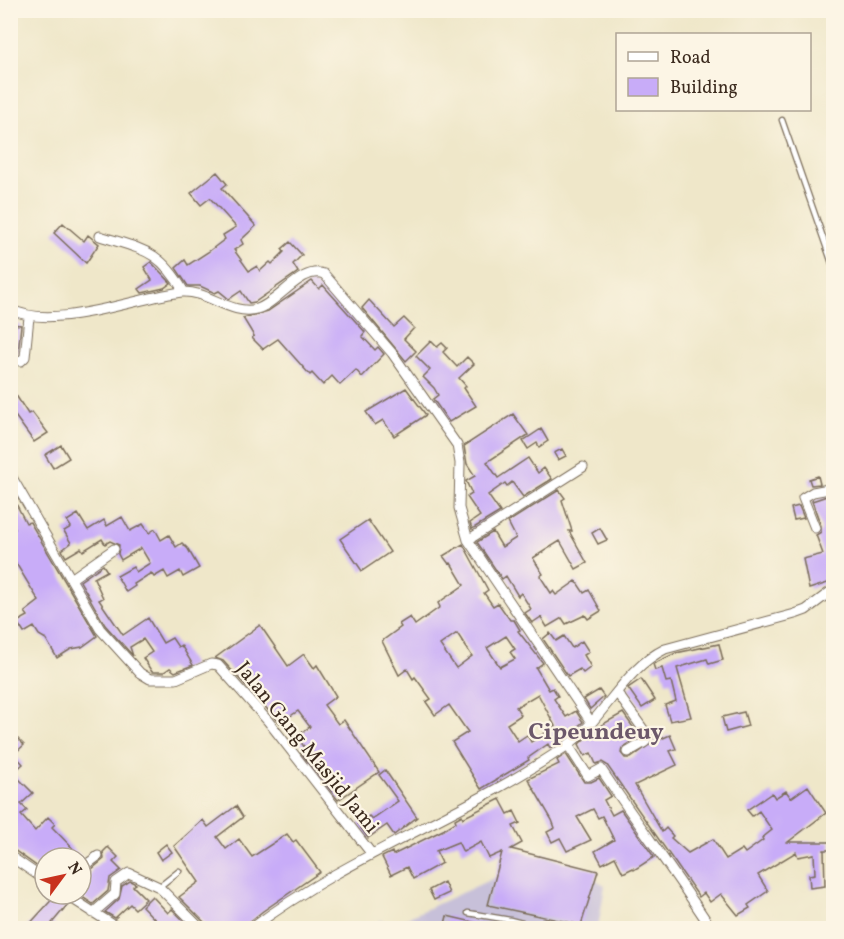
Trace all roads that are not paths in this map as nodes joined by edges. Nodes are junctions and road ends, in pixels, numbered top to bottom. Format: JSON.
{"nodes":[{"id":1,"x":782,"y":120,"type":"dead end"},
{"id":2,"x":100,"y":236,"type":"dead end"},
{"id":3,"x":834,"y":269,"type":"edge"},
{"id":4,"x":184,"y":292,"type":"junction"},
{"id":5,"x":10,"y":309,"type":"edge"},
{"id":6,"x":29,"y":317,"type":"junction"},
{"id":7,"x":10,"y":360,"type":"edge"},
{"id":8,"x":583,"y":467,"type":"dead end"},
{"id":9,"x":10,"y":474,"type":"edge"},
{"id":10,"x":834,"y":488,"type":"edge"},
{"id":11,"x":815,"y":528,"type":"dead end"},
{"id":12,"x":468,"y":540,"type":"junction"},
{"id":13,"x":114,"y":549,"type":"dead end"},
{"id":14,"x":70,"y":579,"type":"junction"},
{"id":15,"x":834,"y":589,"type":"edge"},
{"id":16,"x":618,"y":694,"type":"junction"},
{"id":17,"x":591,"y":722,"type":"junction"},
{"id":18,"x":568,"y":745,"type":"junction"},
{"id":19,"x":628,"y":752,"type":"dead end"},
{"id":20,"x":371,"y":853,"type":"junction"},
{"id":21,"x":98,"y":855,"type":"dead end"},
{"id":22,"x":10,"y":856,"type":"edge"},
{"id":23,"x":93,"y":859,"type":"edge"},
{"id":24,"x":179,"y":871,"type":"dead end"},
{"id":25,"x":33,"y":872,"type":"edge"},
{"id":26,"x":159,"y":887,"type":"junction"},
{"id":27,"x":83,"y":906,"type":"edge"},
{"id":28,"x":93,"y":913,"type":"junction"},
{"id":29,"x":468,"y":913,"type":"dead end"},
{"id":30,"x":118,"y":928,"type":"edge"},
{"id":31,"x":200,"y":928,"type":"edge"},
{"id":32,"x":252,"y":928,"type":"edge"},
{"id":33,"x":542,"y":928,"type":"edge"},
{"id":34,"x":711,"y":928,"type":"edge"}],
"edges":[{"from":1,"to":3,"type":"lane"},
{"from":2,"to":4,"type":"street"},
{"from":4,"to":6,"type":"street"},
{"from":4,"to":12,"type":"street"},
{"from":5,"to":6,"type":"street"},
{"from":6,"to":7,"type":"street"},
{"from":8,"to":12,"type":"street"},
{"from":9,"to":14,"type":"street"},
{"from":10,"to":11,"type":"street"},
{"from":12,"to":17,"type":"street"},
{"from":13,"to":14,"type":"street"},
{"from":14,"to":20,"type":"street","name":"Jalan Gang Masjid Jami"},
{"from":15,"to":16,"type":"street"},
{"from":16,"to":17,"type":"street"},
{"from":16,"to":19,"type":"street"},
{"from":17,"to":18,"type":"street"},
{"from":18,"to":20,"type":"street"},
{"from":18,"to":34,"type":"street"},
{"from":20,"to":32,"type":"street"},
{"from":21,"to":23,"type":"street"},
{"from":22,"to":25,"type":"street"},
{"from":24,"to":26,"type":"lane"},
{"from":26,"to":28,"type":"street"},
{"from":26,"to":31,"type":"street"},
{"from":27,"to":28,"type":"street"},
{"from":28,"to":30,"type":"street"},
{"from":29,"to":33,"type":"lane"}]}
